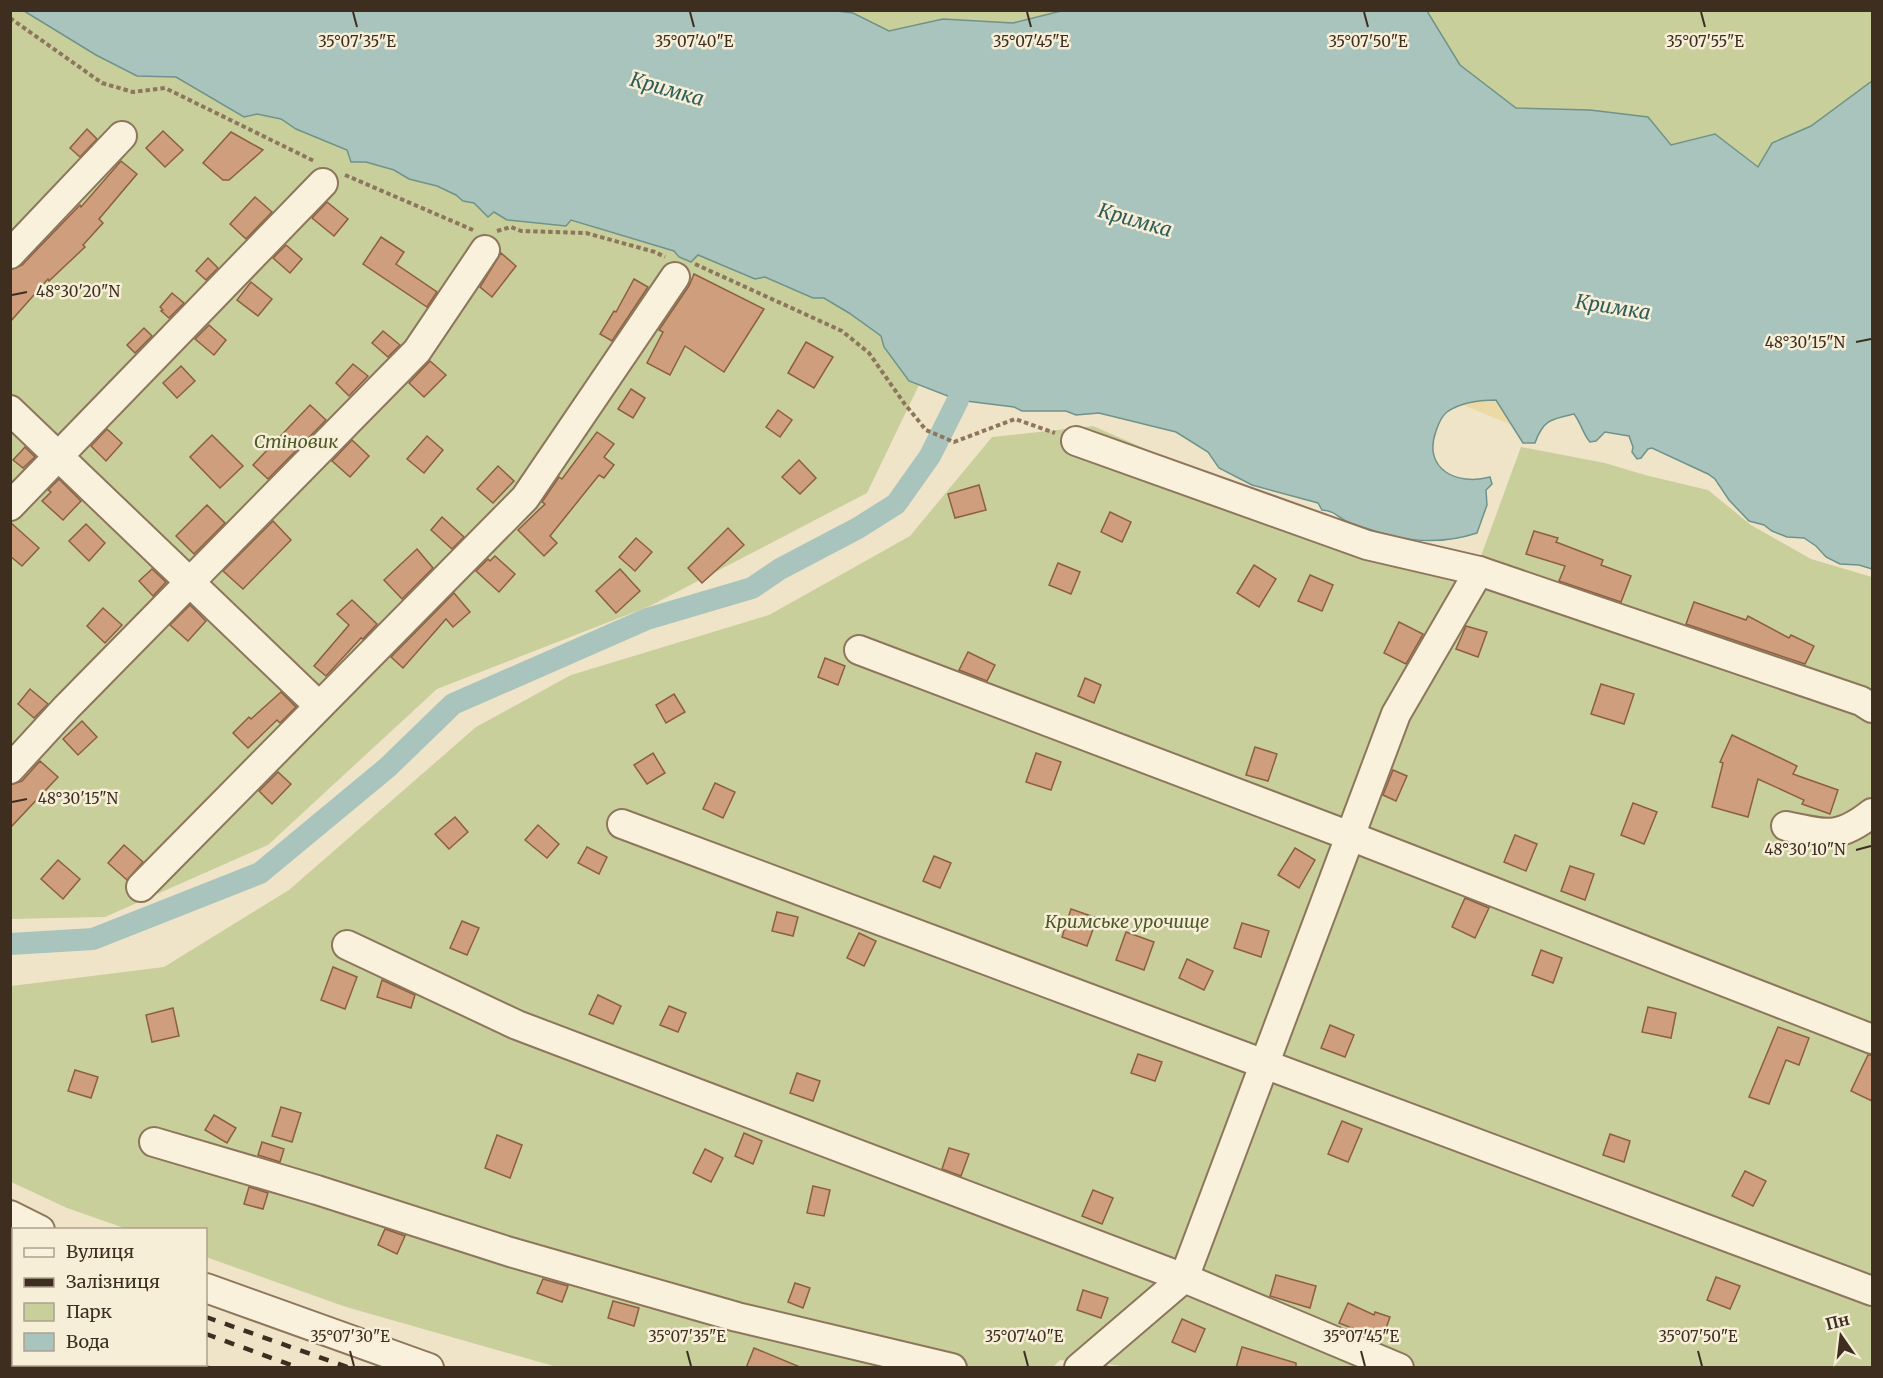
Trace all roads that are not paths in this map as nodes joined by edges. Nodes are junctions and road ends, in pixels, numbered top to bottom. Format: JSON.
{"nodes":[{"id":1,"x":122,"y":136,"type":"dead end"},
{"id":2,"x":327,"y":173,"type":"road end"},
{"id":3,"x":487,"y":239,"type":"road end"},
{"id":4,"x":10,"y":254,"type":"edge"},
{"id":5,"x":670,"y":267,"type":"road end"},
{"id":6,"x":10,"y":410,"type":"edge"},
{"id":7,"x":1076,"y":441,"type":"road end"},
{"id":8,"x":58,"y":456,"type":"junction"},
{"id":9,"x":10,"y":506,"type":"edge"},
{"id":10,"x":1479,"y":571,"type":"junction"},
{"id":11,"x":191,"y":581,"type":"junction"},
{"id":12,"x":859,"y":650,"type":"dead end"},
{"id":13,"x":318,"y":705,"type":"junction"},
{"id":14,"x":1872,"y":708,"type":"edge"},
{"id":15,"x":10,"y":769,"type":"edge"},
{"id":16,"x":1872,"y":813,"type":"edge"},
{"id":17,"x":622,"y":824,"type":"dead end"},
{"id":18,"x":1786,"y":826,"type":"dead end"},
{"id":19,"x":1350,"y":836,"type":"junction"},
{"id":20,"x":141,"y":886,"type":"dead end"},
{"id":21,"x":347,"y":945,"type":"dead end"},
{"id":22,"x":1872,"y":1039,"type":"edge"},
{"id":23,"x":1263,"y":1062,"type":"junction"},
{"id":24,"x":154,"y":1142,"type":"dead end"},
{"id":25,"x":10,"y":1215,"type":"edge"},
{"id":26,"x":36,"y":1228,"type":"edge"},
{"id":27,"x":1184,"y":1278,"type":"junction"},
{"id":28,"x":207,"y":1288,"type":"edge"},
{"id":29,"x":1872,"y":1291,"type":"edge"},
{"id":30,"x":429,"y":1368,"type":"edge"},
{"id":31,"x":952,"y":1368,"type":"edge"},
{"id":32,"x":1079,"y":1368,"type":"edge"},
{"id":33,"x":1400,"y":1368,"type":"edge"}],
"edges":[{"from":1,"to":4,"type":"lane"},
{"from":2,"to":8,"type":"lane"},
{"from":3,"to":11,"type":"lane"},
{"from":5,"to":13,"type":"lane"},
{"from":6,"to":8,"type":"lane"},
{"from":7,"to":10,"type":"lane"},
{"from":8,"to":9,"type":"lane"},
{"from":8,"to":11,"type":"lane"},
{"from":10,"to":14,"type":"lane"},
{"from":10,"to":19,"type":"lane"},
{"from":11,"to":13,"type":"lane"},
{"from":11,"to":15,"type":"lane"},
{"from":12,"to":19,"type":"lane"},
{"from":13,"to":20,"type":"lane"},
{"from":16,"to":18,"type":"lane"},
{"from":17,"to":23,"type":"lane"},
{"from":19,"to":22,"type":"lane"},
{"from":19,"to":23,"type":"lane"},
{"from":21,"to":27,"type":"lane"},
{"from":23,"to":27,"type":"lane"},
{"from":23,"to":29,"type":"lane"},
{"from":24,"to":31,"type":"lane"},
{"from":25,"to":26,"type":"lane"},
{"from":27,"to":32,"type":"lane"},
{"from":27,"to":33,"type":"lane"},
{"from":28,"to":30,"type":"lane"}]}
